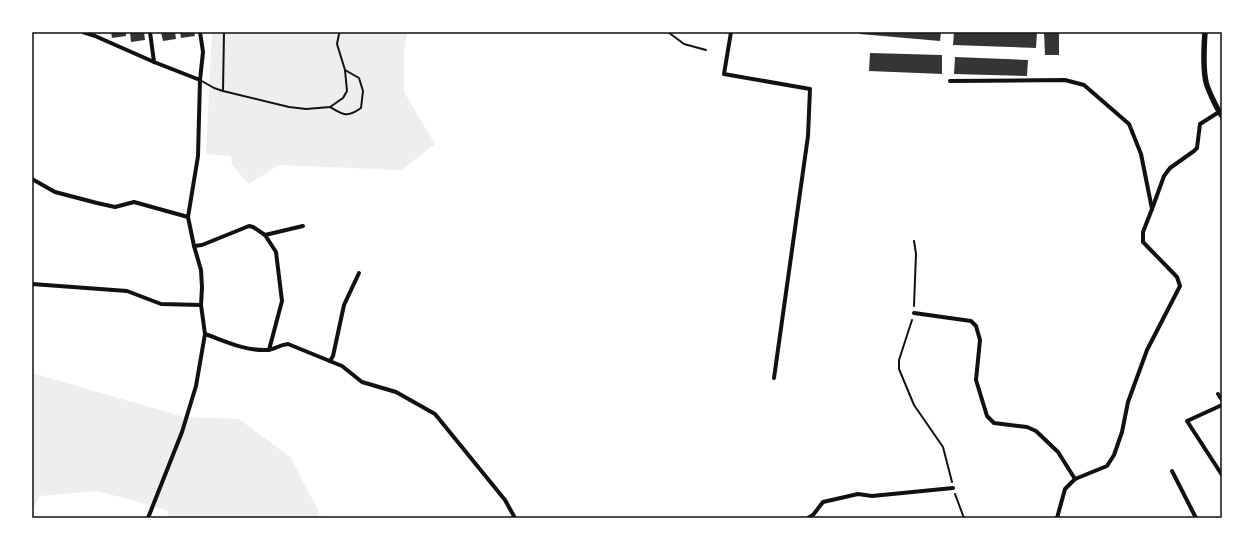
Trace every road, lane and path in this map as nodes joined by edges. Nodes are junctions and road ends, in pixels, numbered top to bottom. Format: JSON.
{"nodes":[{"id":1,"x":83,"y":32,"type":"edge"},
{"id":2,"x":150,"y":32,"type":"edge"},
{"id":3,"x":200,"y":32,"type":"edge"},
{"id":4,"x":224,"y":32,"type":"edge"},
{"id":5,"x":340,"y":32,"type":"edge"},
{"id":6,"x":668,"y":32,"type":"edge"},
{"id":7,"x":732,"y":32,"type":"edge"},
{"id":8,"x":1205,"y":32,"type":"edge"},
{"id":9,"x":706,"y":50,"type":"dead end"},
{"id":10,"x":154,"y":62,"type":"junction"},
{"id":11,"x":345,"y":70,"type":"junction"},
{"id":12,"x":200,"y":80,"type":"junction"},
{"id":13,"x":950,"y":81,"type":"dead end"},
{"id":14,"x":223,"y":91,"type":"junction"},
{"id":15,"x":330,"y":107,"type":"junction"},
{"id":16,"x":1220,"y":114,"type":"edge"},
{"id":17,"x":32,"y":179,"type":"edge"},
{"id":18,"x":1152,"y":209,"type":"junction"},
{"id":19,"x":188,"y":217,"type":"junction"},
{"id":20,"x":303,"y":226,"type":"dead end"},
{"id":21,"x":265,"y":235,"type":"junction"},
{"id":22,"x":914,"y":241,"type":"dead end"},
{"id":23,"x":194,"y":246,"type":"junction"},
{"id":24,"x":359,"y":273,"type":"dead end"},
{"id":25,"x":32,"y":284,"type":"edge"},
{"id":26,"x":201,"y":306,"type":"junction"},
{"id":27,"x":914,"y":313,"type":"junction"},
{"id":28,"x":205,"y":334,"type":"junction"},
{"id":29,"x":269,"y":350,"type":"junction"},
{"id":30,"x":330,"y":361,"type":"junction"},
{"id":31,"x":774,"y":378,"type":"dead end"},
{"id":32,"x":1218,"y":394,"type":"dead end"},
{"id":33,"x":1222,"y":400,"type":"edge"},
{"id":34,"x":1222,"y":405,"type":"edge"},
{"id":35,"x":1172,"y":471,"type":"dead end"},
{"id":36,"x":1222,"y":475,"type":"edge"},
{"id":37,"x":1075,"y":479,"type":"junction"},
{"id":38,"x":953,"y":488,"type":"junction"},
{"id":39,"x":148,"y":518,"type":"edge"},
{"id":40,"x":515,"y":518,"type":"edge"},
{"id":41,"x":808,"y":518,"type":"edge"},
{"id":42,"x":964,"y":518,"type":"edge"},
{"id":43,"x":1057,"y":518,"type":"edge"},
{"id":44,"x":1196,"y":518,"type":"edge"}],
"edges":[{"from":1,"to":10,"type":"street"},
{"from":2,"to":10,"type":"street"},
{"from":3,"to":12,"type":"street"},
{"from":4,"to":14,"type":"lane"},
{"from":5,"to":11,"type":"lane"},
{"from":6,"to":9,"type":"path"},
{"from":7,"to":31,"type":"street"},
{"from":8,"to":16,"type":"street"},
{"from":10,"to":12,"type":"street"},
{"from":11,"to":15,"type":"lane"},
{"from":11,"to":15,"type":"lane"},
{"from":12,"to":14,"type":"lane"},
{"from":12,"to":19,"type":"street"},
{"from":13,"to":18,"type":"street"},
{"from":14,"to":15,"type":"lane"},
{"from":16,"to":18,"type":"street"},
{"from":17,"to":19,"type":"street"},
{"from":18,"to":37,"type":"street"},
{"from":19,"to":23,"type":"street"},
{"from":20,"to":21,"type":"street"},
{"from":21,"to":23,"type":"street"},
{"from":21,"to":29,"type":"street"},
{"from":22,"to":27,"type":"path"},
{"from":23,"to":26,"type":"street"},
{"from":24,"to":30,"type":"street"},
{"from":25,"to":26,"type":"street"},
{"from":26,"to":28,"type":"street"},
{"from":27,"to":37,"type":"street"},
{"from":27,"to":38,"type":"path"},
{"from":28,"to":29,"type":"street"},
{"from":28,"to":39,"type":"street"},
{"from":29,"to":30,"type":"street"},
{"from":30,"to":40,"type":"street"},
{"from":32,"to":33,"type":"street"},
{"from":34,"to":36,"type":"street"},
{"from":35,"to":44,"type":"street"},
{"from":37,"to":43,"type":"street"},
{"from":38,"to":41,"type":"street"},
{"from":38,"to":42,"type":"path"}]}
